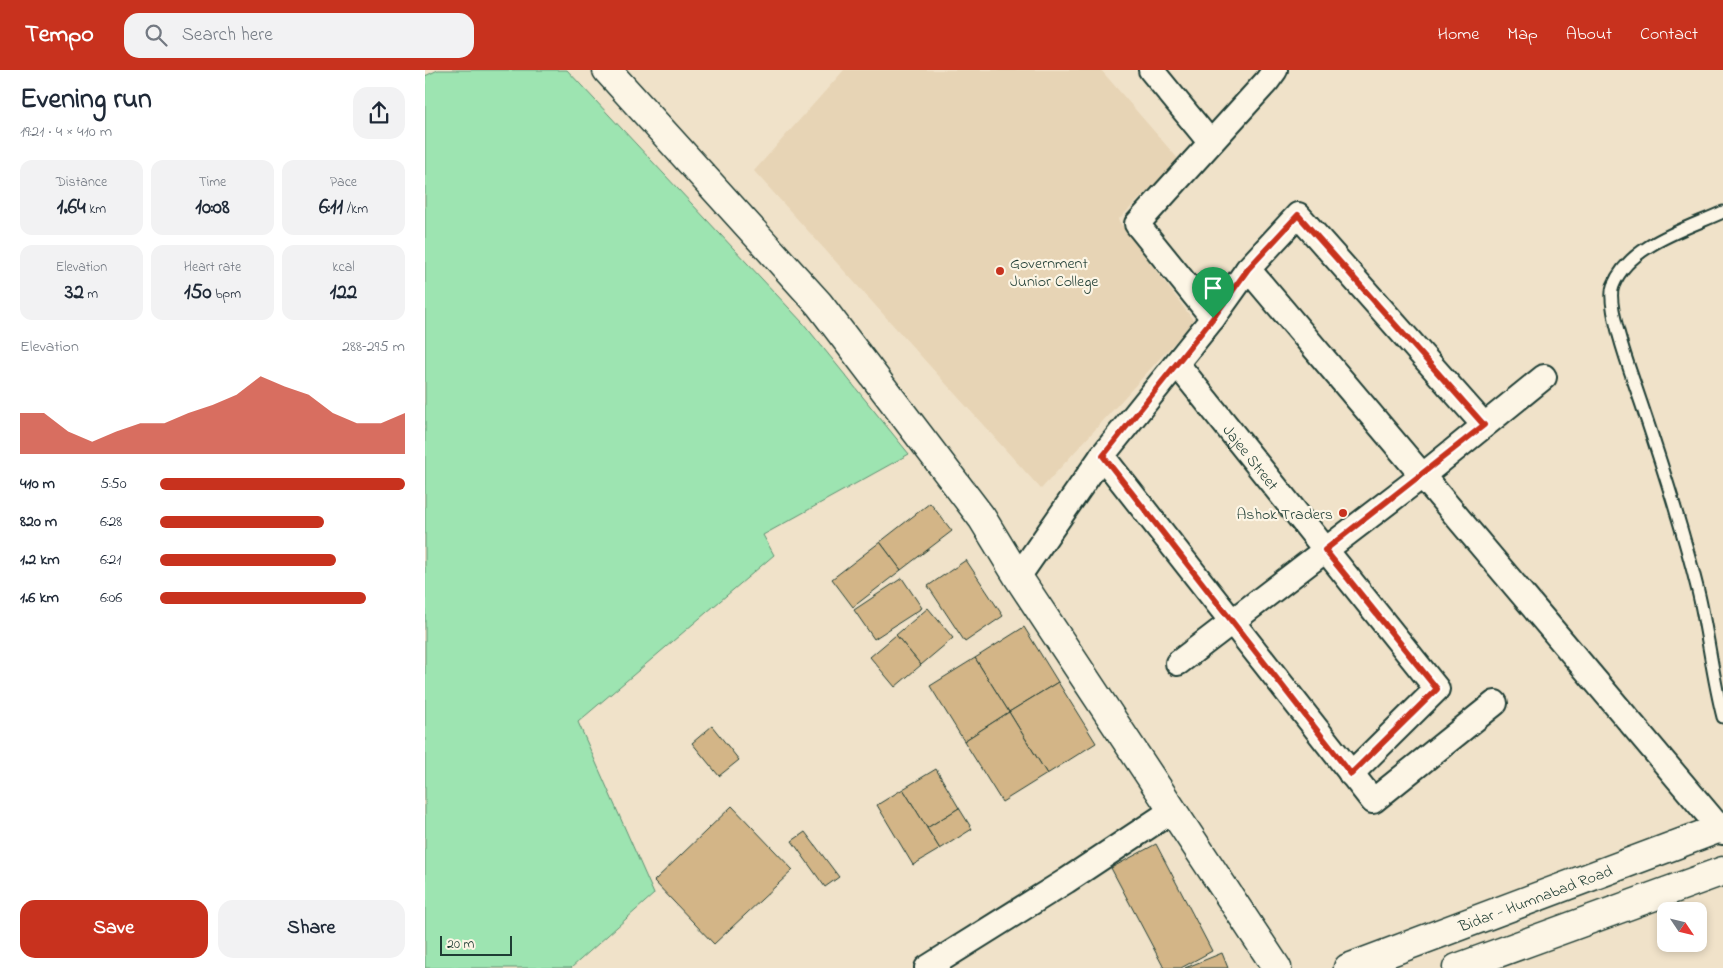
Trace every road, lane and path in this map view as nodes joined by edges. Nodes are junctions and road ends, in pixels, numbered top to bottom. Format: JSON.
{"nodes":[{"id":1,"x":607,"y":70,"type":"edge"},
{"id":2,"x":1151,"y":70,"type":"edge"},
{"id":3,"x":1275,"y":70,"type":"edge"},
{"id":4,"x":1210,"y":142,"type":"junction"},
{"id":5,"x":1723,"y":212,"type":"edge"},
{"id":6,"x":1248,"y":269,"type":"junction"},
{"id":7,"x":1213,"y":318,"type":"junction"},
{"id":8,"x":1177,"y":364,"type":"junction"},
{"id":9,"x":1544,"y":376,"type":"dead end"},
{"id":10,"x":1484,"y":425,"type":"junction"},
{"id":11,"x":1103,"y":456,"type":"junction"},
{"id":12,"x":1422,"y":476,"type":"junction"},
{"id":13,"x":1325,"y":550,"type":"junction"},
{"id":14,"x":1017,"y":577,"type":"junction"},
{"id":15,"x":1232,"y":622,"type":"junction"},
{"id":16,"x":1178,"y":663,"type":"dead end"},
{"id":17,"x":1495,"y":703,"type":"dead end"},
{"id":18,"x":1723,"y":716,"type":"edge"},
{"id":19,"x":1351,"y":774,"type":"junction"},
{"id":20,"x":1173,"y":810,"type":"junction"},
{"id":21,"x":1722,"y":829,"type":"edge"},
{"id":22,"x":1723,"y":871,"type":"edge"},
{"id":23,"x":927,"y":968,"type":"edge"},
{"id":24,"x":1277,"y":968,"type":"edge"},
{"id":25,"x":1348,"y":968,"type":"edge"},
{"id":26,"x":1457,"y":968,"type":"edge"}],
"edges":[{"from":1,"to":14,"type":"street"},
{"from":2,"to":4,"type":"street"},
{"from":3,"to":4,"type":"street"},
{"from":4,"to":7,"type":"street"},
{"from":5,"to":18,"type":"lane"},
{"from":6,"to":7,"type":"street"},
{"from":6,"to":10,"type":"street"},
{"from":6,"to":12,"type":"street"},
{"from":7,"to":8,"type":"street"},
{"from":8,"to":11,"type":"street"},
{"from":8,"to":13,"type":"street","name":"Jajee Street"},
{"from":9,"to":10,"type":"street"},
{"from":10,"to":12,"type":"street"},
{"from":11,"to":14,"type":"street"},
{"from":11,"to":15,"type":"street"},
{"from":12,"to":13,"type":"street"},
{"from":12,"to":21,"type":"street"},
{"from":13,"to":15,"type":"street"},
{"from":13,"to":19,"type":"street","name":"Jajee Street"},
{"from":14,"to":20,"type":"street"},
{"from":15,"to":16,"type":"street"},
{"from":15,"to":19,"type":"street"},
{"from":17,"to":19,"type":"street"},
{"from":20,"to":23,"type":"street"},
{"from":20,"to":24,"type":"street"},
{"from":21,"to":25,"type":"street","name":"Bidar - Humnabad Road"},
{"from":22,"to":26,"type":"street"}]}
